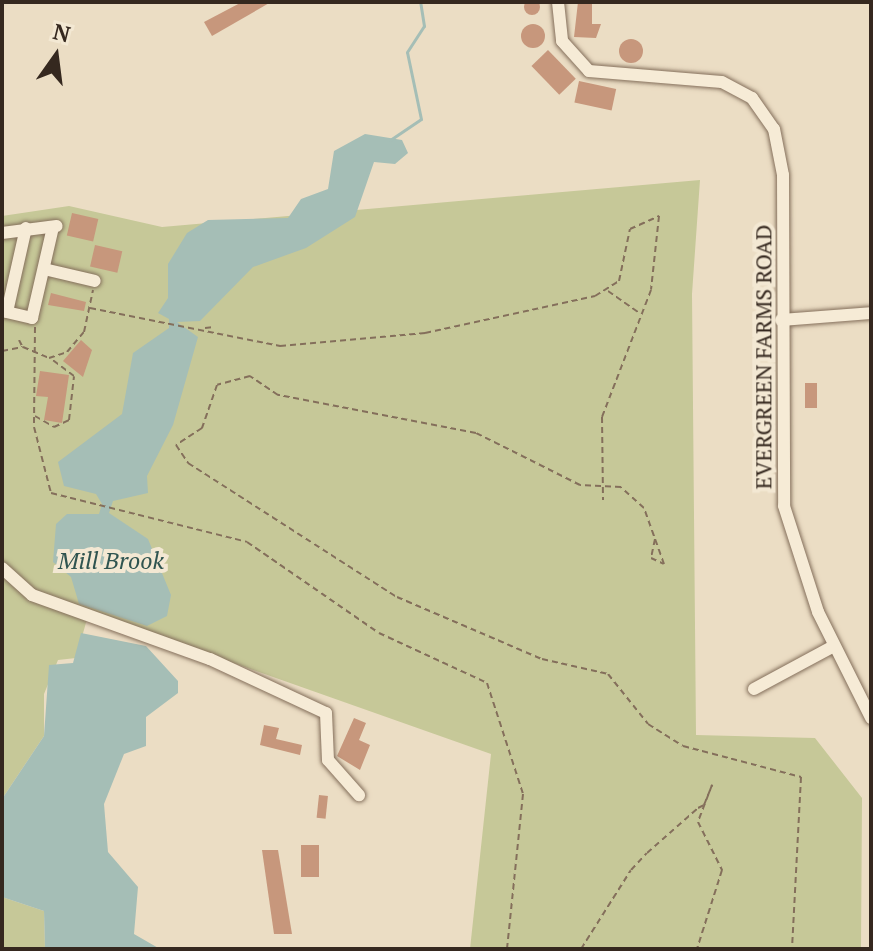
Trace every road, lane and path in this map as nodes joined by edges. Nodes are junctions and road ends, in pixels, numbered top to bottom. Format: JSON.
{"nodes":[{"id":1,"x":558,"y":2,"type":"edge"},
{"id":2,"x":26,"y":228,"type":"junction"},
{"id":3,"x":2,"y":233,"type":"edge"},
{"id":4,"x":44,"y":269,"type":"junction"},
{"id":5,"x":95,"y":281,"type":"joint"},
{"id":6,"x":608,"y":290,"type":"junction"},
{"id":7,"x":90,"y":308,"type":"junction"},
{"id":8,"x":4,"y":312,"type":"edge"},
{"id":9,"x":639,"y":313,"type":"junction"},
{"id":10,"x":871,"y":313,"type":"edge"},
{"id":11,"x":32,"y":318,"type":"junction"},
{"id":12,"x":781,"y":320,"type":"junction"},
{"id":13,"x":214,"y":327,"type":"dead end"},
{"id":14,"x":204,"y":329,"type":"junction"},
{"id":15,"x":19,"y":340,"type":"dead end"},
{"id":16,"x":23,"y":347,"type":"junction"},
{"id":17,"x":2,"y":351,"type":"edge"},
{"id":18,"x":35,"y":354,"type":"junction"},
{"id":19,"x":49,"y":358,"type":"junction"},
{"id":20,"x":34,"y":415,"type":"junction"},
{"id":21,"x":606,"y":484,"type":"junction"},
{"id":22,"x":603,"y":500,"type":"dead end"},
{"id":23,"x":655,"y":539,"type":"junction"},
{"id":24,"x":2,"y":568,"type":"edge"},
{"id":25,"x":834,"y":646,"type":"junction"},
{"id":26,"x":754,"y":689,"type":"dead end"},
{"id":27,"x":871,"y":718,"type":"edge"},
{"id":28,"x":359,"y":795,"type":"dead end"},
{"id":29,"x":698,"y":808,"type":"junction"},
{"id":30,"x":507,"y":949,"type":"edge"},
{"id":31,"x":581,"y":949,"type":"edge"},
{"id":32,"x":697,"y":949,"type":"edge"},
{"id":33,"x":792,"y":949,"type":"edge"}],
"edges":[{"from":1,"to":12,"type":"street","name":"EVERGREEN FARMS ROAD"},
{"from":2,"to":3,"type":"street"},
{"from":2,"to":4,"type":"street"},
{"from":2,"to":8,"type":"street"},
{"from":4,"to":5,"type":"street"},
{"from":4,"to":11,"type":"street"},
{"from":5,"to":7,"type":"path"},
{"from":6,"to":9,"type":"path"},
{"from":6,"to":9,"type":"path"},
{"from":6,"to":14,"type":"path"},
{"from":7,"to":14,"type":"path"},
{"from":7,"to":19,"type":"path"},
{"from":8,"to":11,"type":"street"},
{"from":9,"to":21,"type":"path"},
{"from":10,"to":12,"type":"street"},
{"from":11,"to":18,"type":"path"},
{"from":12,"to":25,"type":"street","name":"EVERGREEN FARMS ROAD"},
{"from":13,"to":14,"type":"path"},
{"from":15,"to":16,"type":"path"},
{"from":16,"to":17,"type":"path"},
{"from":16,"to":18,"type":"path"},
{"from":18,"to":19,"type":"path"},
{"from":18,"to":20,"type":"path"},
{"from":19,"to":20,"type":"path"},
{"from":20,"to":30,"type":"path"},
{"from":21,"to":22,"type":"path"},
{"from":21,"to":23,"type":"path"},
{"from":21,"to":33,"type":"path"},
{"from":23,"to":23,"type":"path"},
{"from":24,"to":28,"type":"street"},
{"from":25,"to":26,"type":"street"},
{"from":25,"to":27,"type":"street","name":"EVERGREEN FARMS ROAD"},
{"from":29,"to":29,"type":"path"},
{"from":29,"to":31,"type":"path"},
{"from":29,"to":32,"type":"path"}]}
